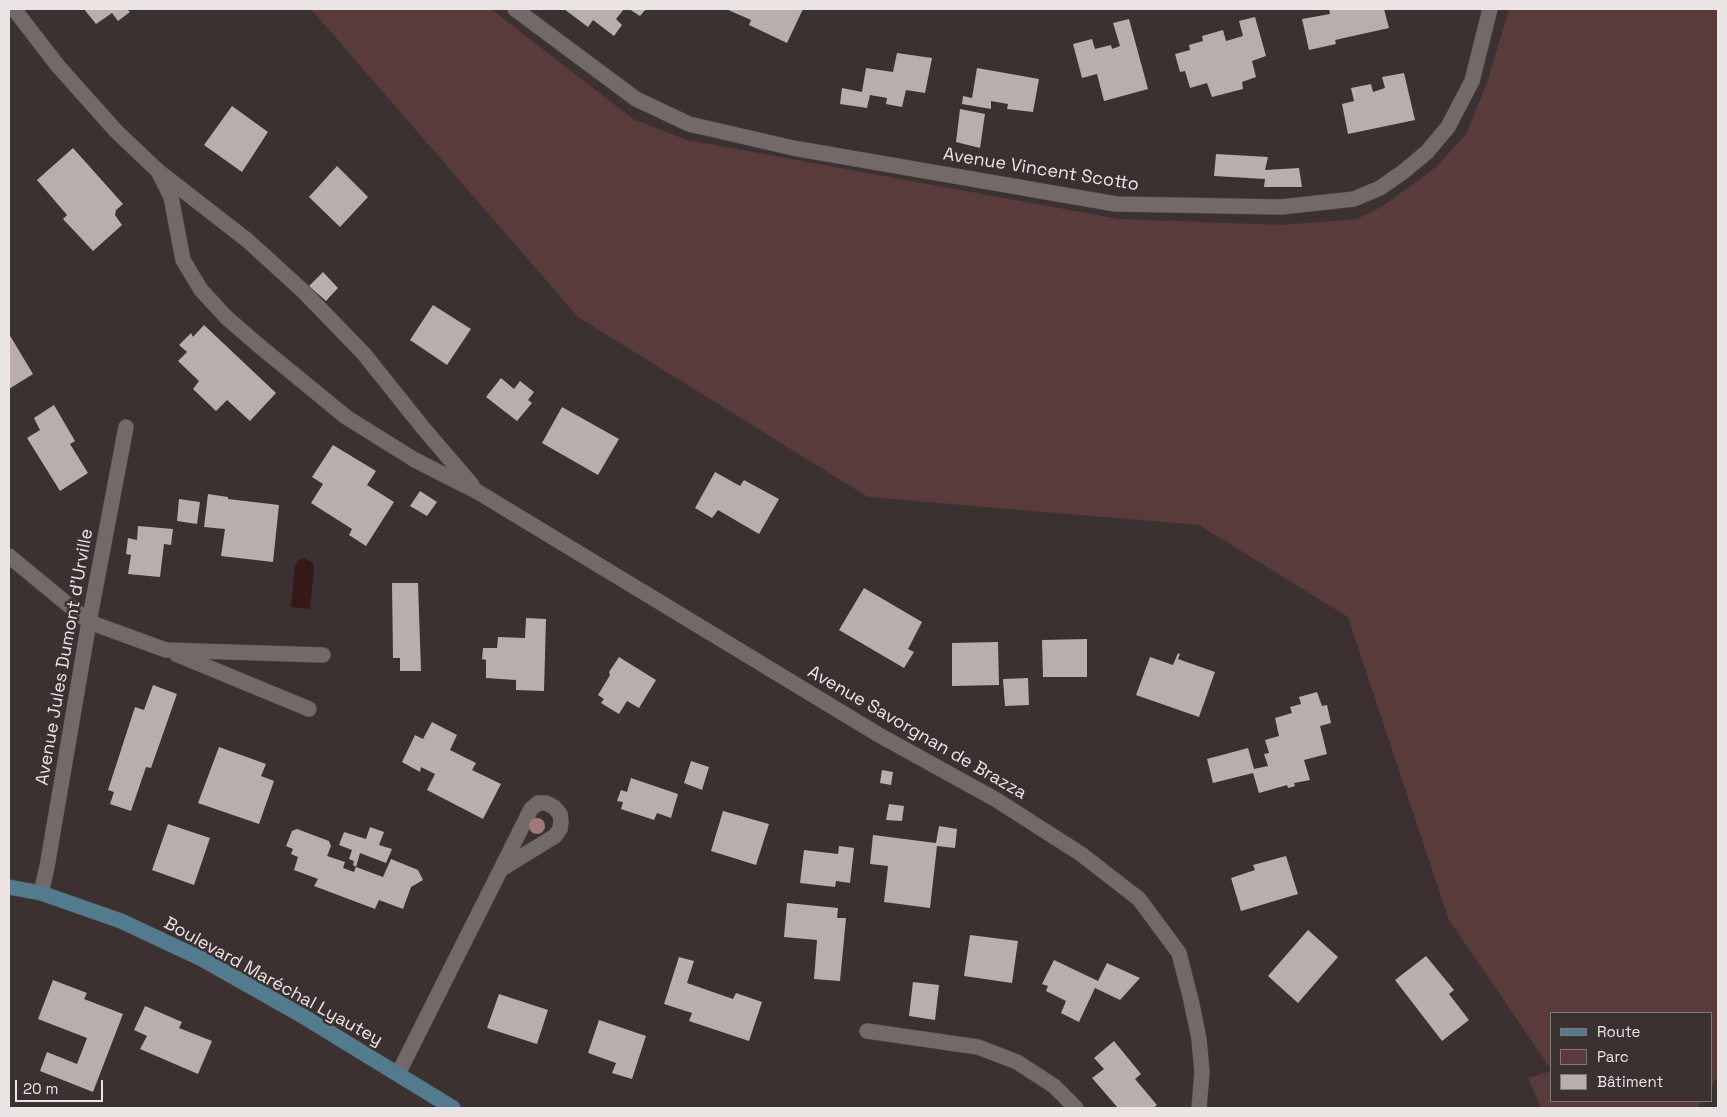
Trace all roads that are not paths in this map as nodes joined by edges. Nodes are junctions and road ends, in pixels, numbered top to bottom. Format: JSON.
{"nodes":[{"id":1,"x":14,"y":9,"type":"edge"},
{"id":2,"x":515,"y":9,"type":"edge"},
{"id":3,"x":1490,"y":9,"type":"edge"},
{"id":4,"x":158,"y":171,"type":"junction"},
{"id":5,"x":126,"y":427,"type":"dead end"},
{"id":6,"x":478,"y":492,"type":"junction"},
{"id":7,"x":9,"y":556,"type":"edge"},
{"id":8,"x":89,"y":622,"type":"junction"},
{"id":9,"x":166,"y":650,"type":"junction"},
{"id":10,"x":324,"y":655,"type":"dead end"},
{"id":11,"x":309,"y":709,"type":"dead end"},
{"id":12,"x":502,"y":868,"type":"dead end"},
{"id":13,"x":9,"y":887,"type":"edge"},
{"id":14,"x":41,"y":894,"type":"junction"},
{"id":15,"x":867,"y":1031,"type":"dead end"},
{"id":16,"x":398,"y":1074,"type":"junction"},
{"id":17,"x":453,"y":1108,"type":"edge"},
{"id":18,"x":1076,"y":1108,"type":"edge"},
{"id":19,"x":1199,"y":1108,"type":"edge"}],
"edges":[{"from":1,"to":4,"type":"street","name":"Avenue Savorgnan de Brazza"},
{"from":2,"to":3,"type":"street","name":"Avenue Vincent Scotto"},
{"from":4,"to":6,"type":"street","name":"Avenue Savorgnan de Brazza"},
{"from":4,"to":6,"type":"street","name":"Avenue Savorgnan de Brazza"},
{"from":5,"to":8,"type":"street","name":"Avenue Jules Dumont d'Urville"},
{"from":6,"to":19,"type":"street","name":"Avenue Savorgnan de Brazza"},
{"from":7,"to":8,"type":"street"},
{"from":8,"to":9,"type":"street"},
{"from":8,"to":14,"type":"street","name":"Avenue Jules Dumont d'Urville"},
{"from":9,"to":10,"type":"street"},
{"from":9,"to":11,"type":"street"},
{"from":12,"to":16,"type":"street"},
{"from":13,"to":14,"type":"main road","name":"Boulevard Maréchal Lyautey"},
{"from":14,"to":16,"type":"main road","name":"Boulevard Maréchal Lyautey"},
{"from":15,"to":18,"type":"street"},
{"from":16,"to":17,"type":"main road","name":"Boulevard Maréchal Lyautey"}]}
